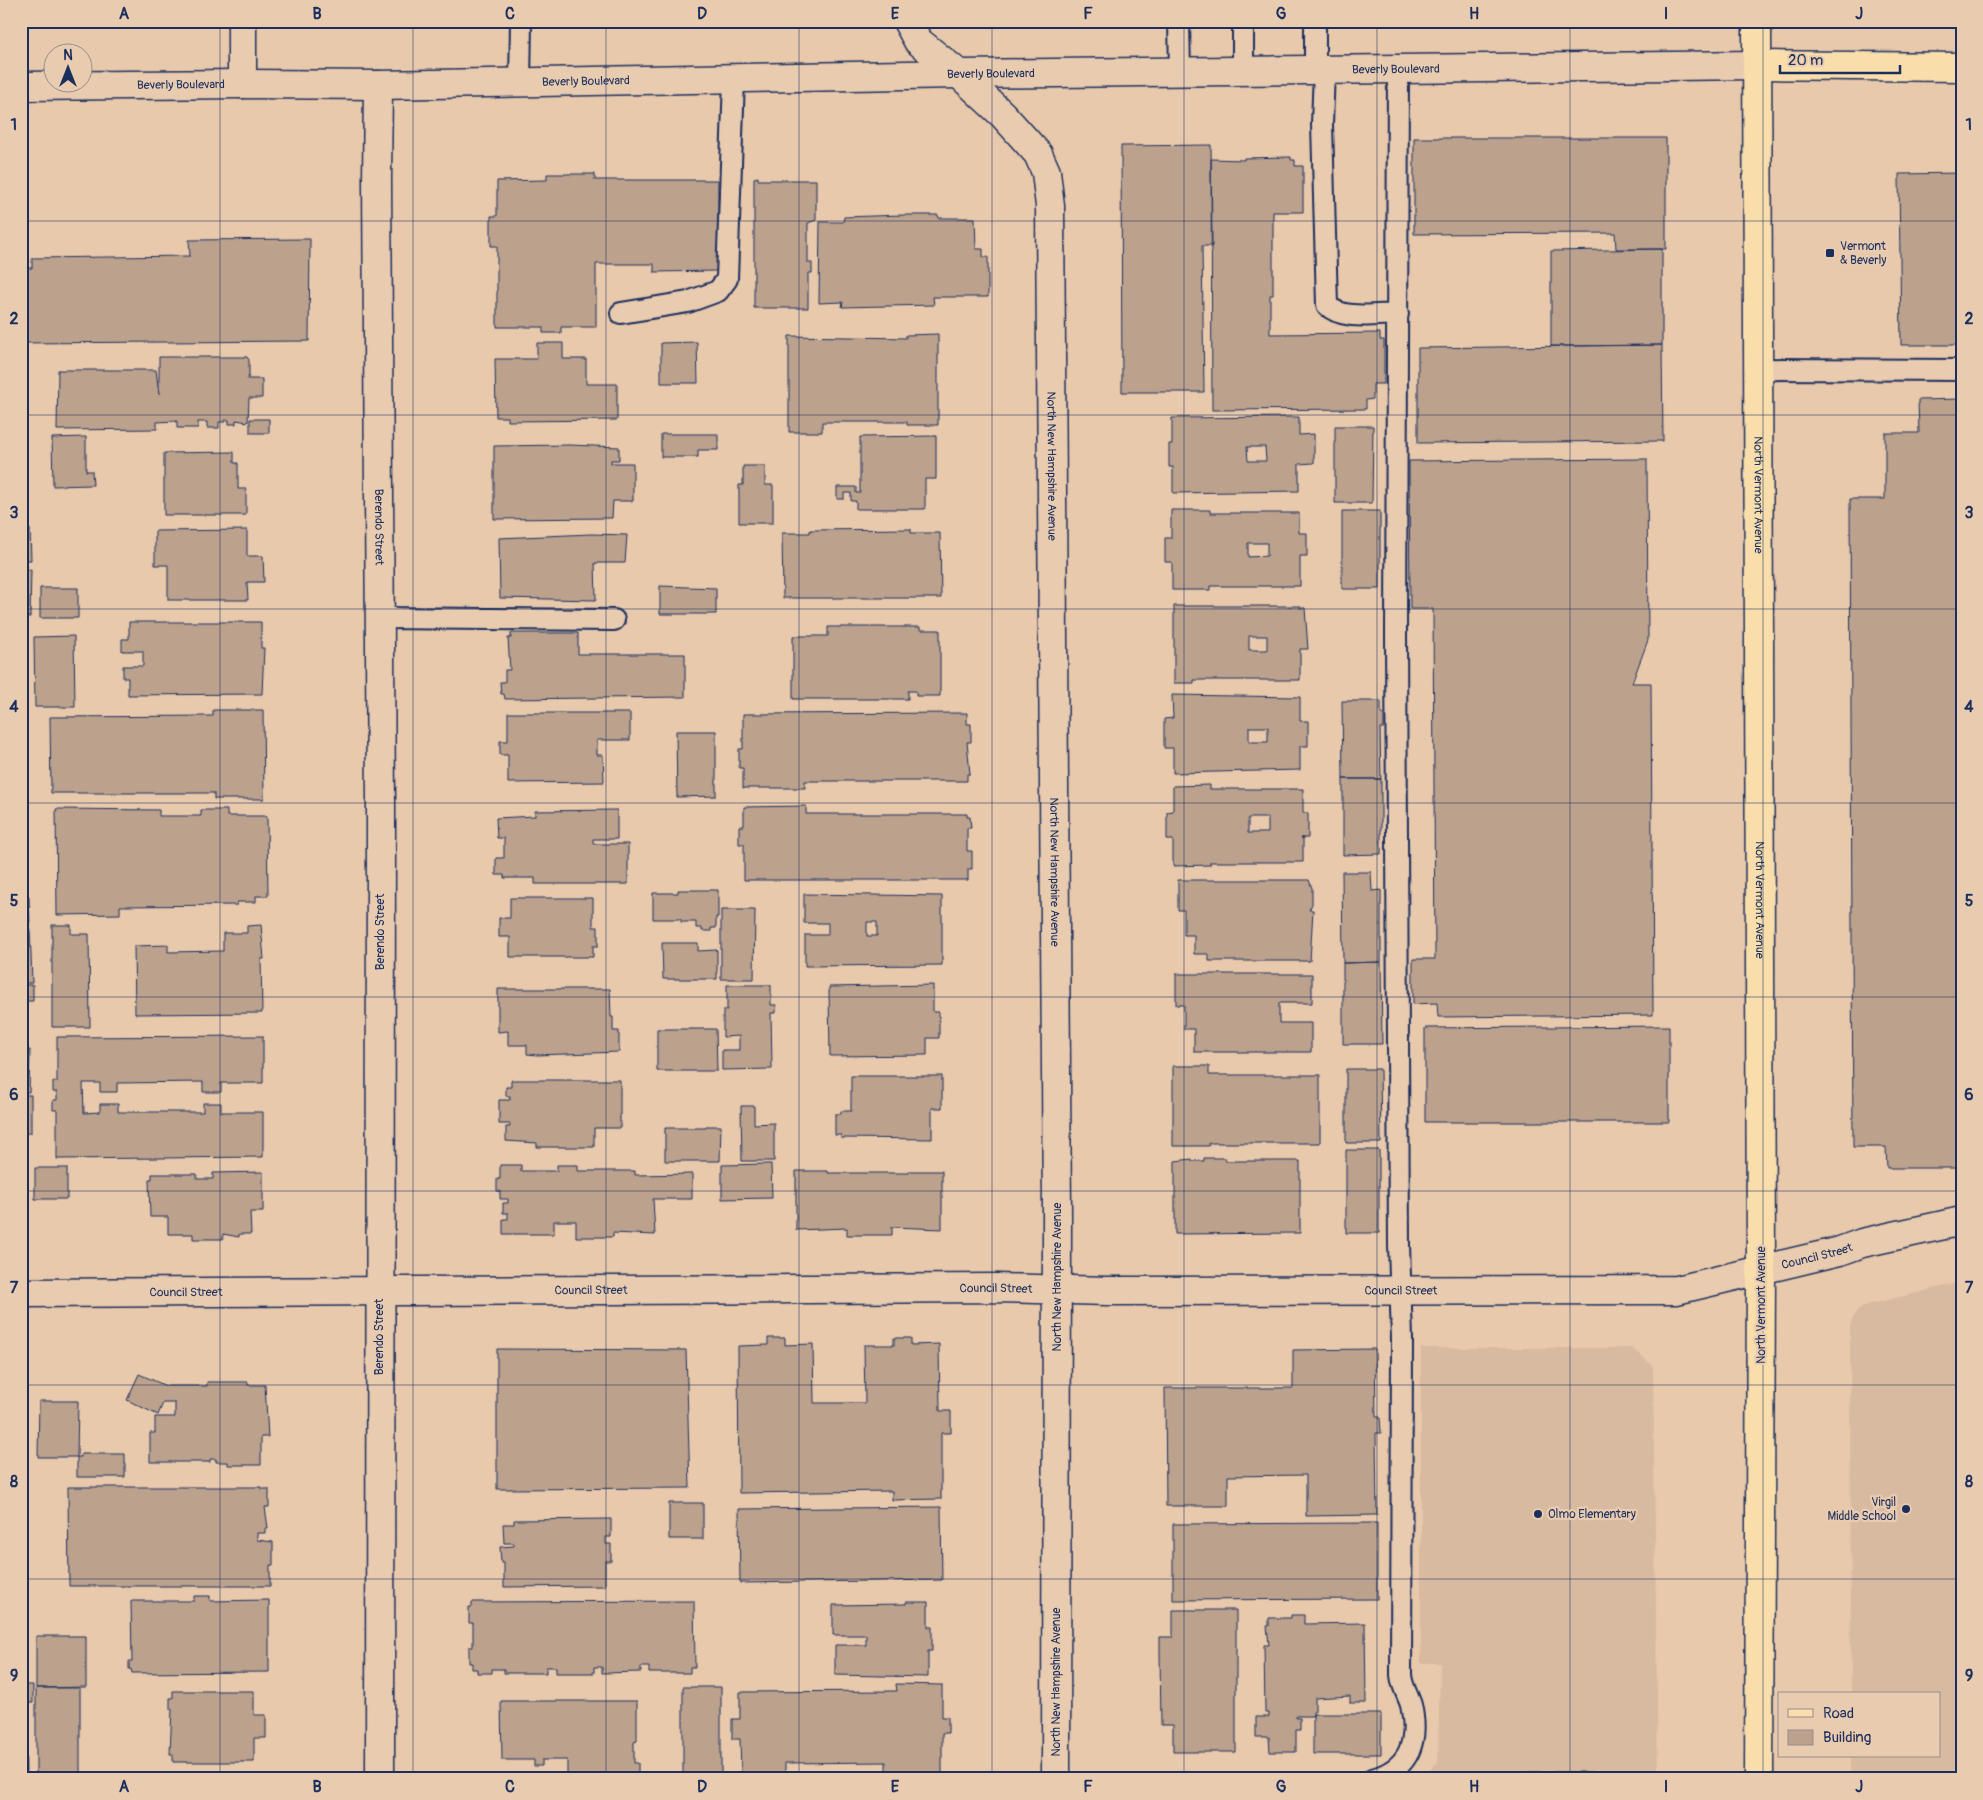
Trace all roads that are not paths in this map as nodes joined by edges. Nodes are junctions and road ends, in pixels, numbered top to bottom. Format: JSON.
{"nodes":[{"id":1,"x":242,"y":21,"type":"edge"},
{"id":2,"x":521,"y":21,"type":"edge"},
{"id":3,"x":907,"y":21,"type":"edge"},
{"id":4,"x":1179,"y":21,"type":"edge"},
{"id":5,"x":1243,"y":21,"type":"edge"},
{"id":6,"x":1315,"y":21,"type":"edge"},
{"id":7,"x":1757,"y":21,"type":"edge"},
{"id":8,"x":1758,"y":65,"type":"junction"},
{"id":9,"x":1962,"y":67,"type":"edge"},
{"id":10,"x":1319,"y":70,"type":"junction"},
{"id":11,"x":1398,"y":70,"type":"junction"},
{"id":12,"x":1243,"y":71,"type":"junction"},
{"id":13,"x":1180,"y":72,"type":"junction"},
{"id":14,"x":959,"y":74,"type":"junction"},
{"id":15,"x":734,"y":79,"type":"junction"},
{"id":16,"x":520,"y":83,"type":"junction"},
{"id":17,"x":242,"y":84,"type":"junction"},
{"id":18,"x":378,"y":85,"type":"junction"},
{"id":19,"x":21,"y":86,"type":"edge"},
{"id":20,"x":621,"y":313,"type":"dead end"},
{"id":21,"x":1398,"y":314,"type":"junction"},
{"id":22,"x":1760,"y":369,"type":"junction"},
{"id":23,"x":1962,"y":370,"type":"edge"},
{"id":24,"x":380,"y":618,"type":"junction"},
{"id":25,"x":614,"y":620,"type":"dead end"},
{"id":26,"x":1962,"y":1221,"type":"edge"},
{"id":27,"x":1761,"y":1269,"type":"junction"},
{"id":28,"x":1057,"y":1289,"type":"junction"},
{"id":29,"x":379,"y":1292,"type":"junction"},
{"id":30,"x":1400,"y":1292,"type":"junction"},
{"id":31,"x":21,"y":1293,"type":"edge"},
{"id":32,"x":380,"y":1779,"type":"edge"},
{"id":33,"x":1056,"y":1779,"type":"edge"},
{"id":34,"x":1372,"y":1779,"type":"edge"},
{"id":35,"x":1759,"y":1779,"type":"edge"}],
"edges":[{"from":1,"to":17,"type":"street"},
{"from":2,"to":16,"type":"lane"},
{"from":3,"to":14,"type":"street","name":"North New Hampshire Avenue"},
{"from":4,"to":13,"type":"lane"},
{"from":5,"to":12,"type":"lane"},
{"from":6,"to":10,"type":"lane"},
{"from":7,"to":8,"type":"main road","name":"North Vermont Avenue"},
{"from":8,"to":9,"type":"main road","name":"Beverly Boulevard"},
{"from":8,"to":11,"type":"street","name":"Beverly Boulevard"},
{"from":8,"to":22,"type":"main road","name":"North Vermont Avenue"},
{"from":10,"to":11,"type":"street","name":"Beverly Boulevard"},
{"from":10,"to":12,"type":"street","name":"Beverly Boulevard"},
{"from":10,"to":21,"type":"lane"},
{"from":11,"to":21,"type":"lane"},
{"from":12,"to":13,"type":"street","name":"Beverly Boulevard"},
{"from":13,"to":14,"type":"street","name":"Beverly Boulevard"},
{"from":14,"to":15,"type":"street","name":"Beverly Boulevard"},
{"from":14,"to":28,"type":"street","name":"North New Hampshire Avenue"},
{"from":15,"to":16,"type":"street","name":"Beverly Boulevard"},
{"from":15,"to":20,"type":"lane"},
{"from":16,"to":18,"type":"street","name":"Beverly Boulevard"},
{"from":17,"to":18,"type":"street","name":"Beverly Boulevard"},
{"from":17,"to":19,"type":"street","name":"Beverly Boulevard"},
{"from":18,"to":24,"type":"street","name":"Berendo Street"},
{"from":21,"to":30,"type":"lane"},
{"from":22,"to":23,"type":"lane"},
{"from":22,"to":27,"type":"main road","name":"North Vermont Avenue"},
{"from":24,"to":25,"type":"lane"},
{"from":24,"to":29,"type":"street","name":"Berendo Street"},
{"from":26,"to":27,"type":"street","name":"Council Street"},
{"from":27,"to":30,"type":"street","name":"Council Street"},
{"from":27,"to":35,"type":"main road","name":"North Vermont Avenue"},
{"from":28,"to":29,"type":"street","name":"Council Street"},
{"from":28,"to":30,"type":"street","name":"Council Street"},
{"from":28,"to":33,"type":"street","name":"North New Hampshire Avenue"},
{"from":29,"to":31,"type":"street","name":"Council Street"},
{"from":29,"to":32,"type":"street","name":"Berendo Street"},
{"from":30,"to":34,"type":"lane"}]}
